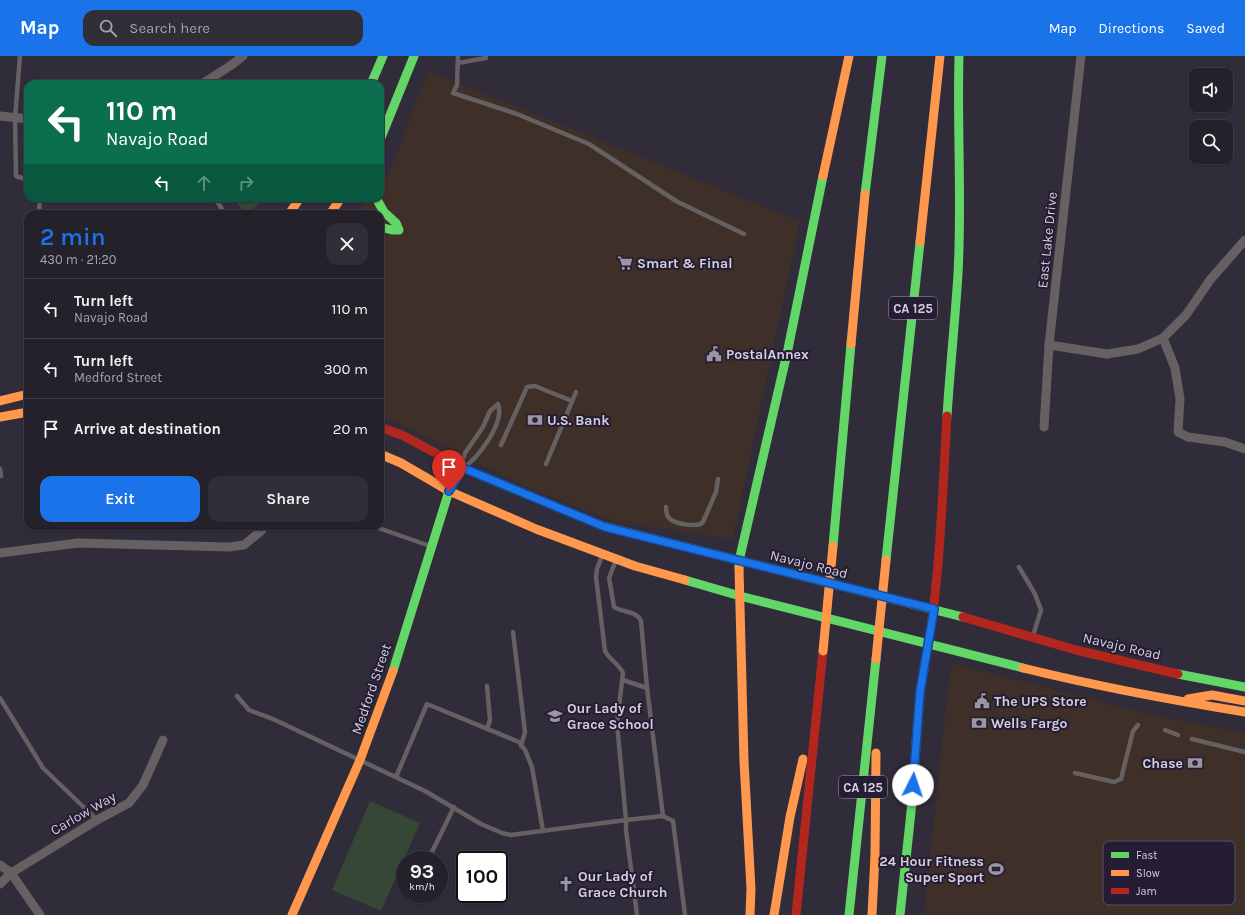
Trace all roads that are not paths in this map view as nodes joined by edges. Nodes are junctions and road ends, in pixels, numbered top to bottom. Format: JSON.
{"nodes":[{"id":1,"x":20,"y":56,"type":"edge"},
{"id":2,"x":243,"y":56,"type":"edge"},
{"id":3,"x":383,"y":56,"type":"edge"},
{"id":4,"x":414,"y":56,"type":"edge"},
{"id":5,"x":458,"y":56,"type":"edge"},
{"id":6,"x":849,"y":56,"type":"edge"},
{"id":7,"x":882,"y":56,"type":"edge"},
{"id":8,"x":940,"y":56,"type":"edge"},
{"id":9,"x":959,"y":56,"type":"edge"},
{"id":10,"x":1081,"y":56,"type":"edge"},
{"id":11,"x":486,"y":58,"type":"dead end"},
{"id":12,"x":458,"y":63,"type":"junction"},
{"id":13,"x":208,"y":80,"type":"edge"},
{"id":14,"x":373,"y":80,"type":"edge"},
{"id":15,"x":0,"y":116,"type":"edge"},
{"id":16,"x":15,"y":118,"type":"junction"},
{"id":17,"x":24,"y":119,"type":"edge"},
{"id":18,"x":384,"y":130,"type":"edge"},
{"id":19,"x":24,"y":179,"type":"edge"},
{"id":20,"x":384,"y":212,"type":"edge"},
{"id":21,"x":384,"y":228,"type":"edge"},
{"id":22,"x":744,"y":234,"type":"dead end"},
{"id":23,"x":1245,"y":240,"type":"edge"},
{"id":24,"x":1162,"y":338,"type":"junction"},
{"id":25,"x":1049,"y":345,"type":"junction"},
{"id":26,"x":576,"y":392,"type":"dead end"},
{"id":27,"x":24,"y":395,"type":"edge"},
{"id":28,"x":0,"y":401,"type":"edge"},
{"id":29,"x":572,"y":401,"type":"junction"},
{"id":30,"x":24,"y":414,"type":"edge"},
{"id":31,"x":0,"y":417,"type":"edge"},
{"id":32,"x":1044,"y":427,"type":"dead end"},
{"id":33,"x":384,"y":428,"type":"edge"},
{"id":34,"x":501,"y":445,"type":"dead end"},
{"id":35,"x":1245,"y":449,"type":"edge"},
{"id":36,"x":384,"y":456,"type":"edge"},
{"id":37,"x":546,"y":464,"type":"dead end"},
{"id":38,"x":463,"y":468,"type":"junction"},
{"id":39,"x":0,"y":469,"type":"edge"},
{"id":40,"x":1,"y":476,"type":"dead end"},
{"id":41,"x":718,"y":479,"type":"dead end"},
{"id":42,"x":449,"y":491,"type":"junction"},
{"id":43,"x":666,"y":507,"type":"dead end"},
{"id":44,"x":262,"y":530,"type":"edge"},
{"id":45,"x":384,"y":530,"type":"edge"},
{"id":46,"x":431,"y":546,"type":"junction"},
{"id":47,"x":0,"y":553,"type":"edge"},
{"id":48,"x":602,"y":554,"type":"junction"},
{"id":49,"x":616,"y":559,"type":"junction"},
{"id":50,"x":739,"y":561,"type":"junction"},
{"id":51,"x":1019,"y":567,"type":"dead end"},
{"id":52,"x":740,"y":596,"type":"junction"},
{"id":53,"x":934,"y":609,"type":"junction"},
{"id":54,"x":513,"y":632,"type":"dead end"},
{"id":55,"x":1033,"y":638,"type":"junction"},
{"id":56,"x":929,"y":644,"type":"junction"},
{"id":57,"x":876,"y":659,"type":"junction"},
{"id":58,"x":623,"y":680,"type":"junction"},
{"id":59,"x":487,"y":686,"type":"dead end"},
{"id":60,"x":1245,"y":687,"type":"edge"},
{"id":61,"x":647,"y":688,"type":"junction"},
{"id":62,"x":819,"y":688,"type":"junction"},
{"id":63,"x":237,"y":696,"type":"dead end"},
{"id":64,"x":0,"y":698,"type":"edge"},
{"id":65,"x":1176,"y":701,"type":"junction"},
{"id":66,"x":1245,"y":701,"type":"edge"},
{"id":67,"x":1245,"y":712,"type":"edge"},
{"id":68,"x":1138,"y":726,"type":"dead end"},
{"id":69,"x":487,"y":729,"type":"junction"},
{"id":70,"x":1165,"y":730,"type":"dead end"},
{"id":71,"x":1178,"y":736,"type":"dead end"},
{"id":72,"x":1192,"y":739,"type":"dead end"},
{"id":73,"x":163,"y":740,"type":"dead end"},
{"id":74,"x":521,"y":746,"type":"junction"},
{"id":75,"x":1245,"y":752,"type":"edge"},
{"id":76,"x":360,"y":760,"type":"junction"},
{"id":77,"x":1075,"y":773,"type":"dead end"},
{"id":78,"x":396,"y":777,"type":"junction"},
{"id":79,"x":454,"y":807,"type":"junction"},
{"id":80,"x":663,"y":816,"type":"junction"},
{"id":81,"x":97,"y":820,"type":"junction"},
{"id":82,"x":626,"y":820,"type":"junction"},
{"id":83,"x":543,"y":831,"type":"junction"},
{"id":84,"x":432,"y":851,"type":"edge"},
{"id":85,"x":0,"y":865,"type":"edge"},
{"id":86,"x":11,"y":873,"type":"junction"},
{"id":87,"x":0,"y":884,"type":"edge"},
{"id":88,"x":40,"y":915,"type":"edge"},
{"id":89,"x":292,"y":915,"type":"edge"},
{"id":90,"x":637,"y":915,"type":"edge"},
{"id":91,"x":685,"y":915,"type":"edge"},
{"id":92,"x":750,"y":915,"type":"edge"},
{"id":93,"x":774,"y":915,"type":"edge"},
{"id":94,"x":796,"y":915,"type":"edge"},
{"id":95,"x":849,"y":915,"type":"edge"},
{"id":96,"x":872,"y":915,"type":"edge"},
{"id":97,"x":900,"y":915,"type":"edge"}],
"edges":[{"from":1,"to":16,"type":"lane"},
{"from":2,"to":13,"type":"street"},
{"from":3,"to":14,"type":"main road"},
{"from":4,"to":18,"type":"main road"},
{"from":5,"to":12,"type":"lane"},
{"from":6,"to":50,"type":"main road"},
{"from":7,"to":62,"type":"main road","bridge":true},
{"from":8,"to":57,"type":"main road","number":"CA 125","bridge":true},
{"from":9,"to":53,"type":"main road"},
{"from":10,"to":25,"type":"street","name":"East Lake Drive"},
{"from":11,"to":12,"type":"lane"},
{"from":12,"to":22,"type":"lane"},
{"from":15,"to":16,"type":"street"},
{"from":16,"to":17,"type":"street"},
{"from":16,"to":19,"type":"lane"},
{"from":20,"to":21,"type":"main road"},
{"from":23,"to":24,"type":"street"},
{"from":24,"to":25,"type":"street"},
{"from":24,"to":35,"type":"street"},
{"from":25,"to":32,"type":"street","name":"East Lake Drive"},
{"from":26,"to":29,"type":"lane"},
{"from":27,"to":28,"type":"main road"},
{"from":29,"to":34,"type":"lane"},
{"from":29,"to":37,"type":"lane"},
{"from":30,"to":31,"type":"main road"},
{"from":33,"to":38,"type":"main road","name":"Navajo Road"},
{"from":36,"to":42,"type":"main road"},
{"from":38,"to":38,"type":"lane"},
{"from":38,"to":42,"type":"main road","name":"Medford Street"},
{"from":38,"to":50,"type":"main road","name":"Navajo Road"},
{"from":39,"to":40,"type":"lane"},
{"from":41,"to":43,"type":"lane"},
{"from":42,"to":46,"type":"main road","name":"Medford Street"},
{"from":42,"to":48,"type":"main road"},
{"from":44,"to":47,"type":"street"},
{"from":45,"to":46,"type":"lane"},
{"from":46,"to":76,"type":"main road","name":"Medford Street"},
{"from":48,"to":49,"type":"main road"},
{"from":48,"to":58,"type":"lane"},
{"from":49,"to":52,"type":"main road"},
{"from":49,"to":61,"type":"lane"},
{"from":50,"to":52,"type":"main road"},
{"from":50,"to":53,"type":"main road","name":"Navajo Road"},
{"from":51,"to":55,"type":"lane"},
{"from":52,"to":56,"type":"main road"},
{"from":52,"to":92,"type":"main road"},
{"from":53,"to":55,"type":"main road","name":"Navajo Road"},
{"from":53,"to":56,"type":"main road"},
{"from":54,"to":74,"type":"lane"},
{"from":55,"to":60,"type":"main road","name":"Navajo Road"},
{"from":56,"to":65,"type":"main road"},
{"from":56,"to":97,"type":"main road"},
{"from":57,"to":95,"type":"main road","number":"CA 125"},
{"from":57,"to":96,"type":"main road"},
{"from":58,"to":61,"type":"lane"},
{"from":58,"to":82,"type":"lane"},
{"from":59,"to":69,"type":"lane"},
{"from":61,"to":80,"type":"lane"},
{"from":62,"to":93,"type":"main road"},
{"from":62,"to":94,"type":"main road"},
{"from":63,"to":76,"type":"lane"},
{"from":64,"to":81,"type":"lane"},
{"from":65,"to":66,"type":"main road"},
{"from":65,"to":67,"type":"main road"},
{"from":68,"to":77,"type":"lane"},
{"from":69,"to":74,"type":"lane"},
{"from":69,"to":78,"type":"lane"},
{"from":70,"to":71,"type":"lane"},
{"from":72,"to":75,"type":"lane"},
{"from":73,"to":81,"type":"street","name":"Carlow Way"},
{"from":74,"to":83,"type":"lane"},
{"from":76,"to":78,"type":"lane"},
{"from":76,"to":89,"type":"main road","name":"Medford Street"},
{"from":78,"to":79,"type":"lane"},
{"from":79,"to":83,"type":"lane"},
{"from":79,"to":84,"type":"lane"},
{"from":80,"to":82,"type":"lane"},
{"from":80,"to":91,"type":"lane"},
{"from":81,"to":86,"type":"street","name":"Carlow Way"},
{"from":82,"to":83,"type":"lane"},
{"from":82,"to":90,"type":"lane"},
{"from":85,"to":86,"type":"street"},
{"from":86,"to":87,"type":"street","name":"Carlow Way"},
{"from":86,"to":88,"type":"street"}]}
